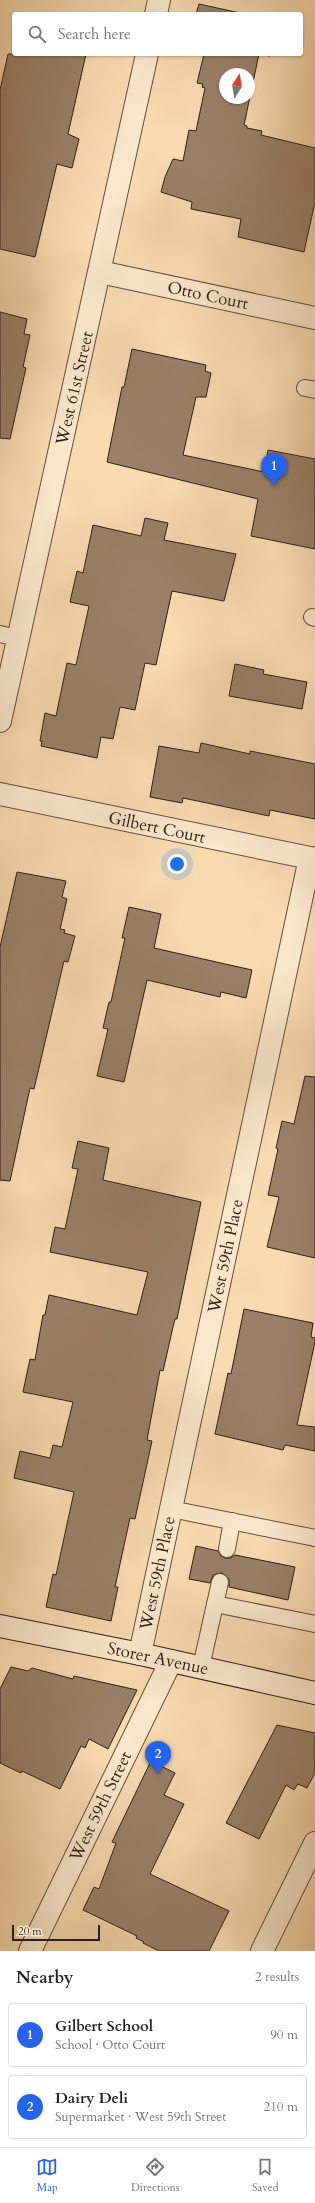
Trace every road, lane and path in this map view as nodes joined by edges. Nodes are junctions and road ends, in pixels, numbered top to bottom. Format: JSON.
{"nodes":[{"id":1,"x":159,"y":0,"type":"edge"},
{"id":2,"x":156,"y":12,"type":"edge"},
{"id":3,"x":148,"y":56,"type":"edge"},
{"id":4,"x":100,"y":272,"type":"junction"},
{"id":5,"x":315,"y":318,"type":"edge"},
{"id":6,"x":9,"y":636,"type":"edge"},
{"id":7,"x":0,"y":721,"type":"edge"},
{"id":8,"x":0,"y":794,"type":"edge"},
{"id":9,"x":313,"y":859,"type":"edge"},
{"id":10,"x":171,"y":1509,"type":"junction"},
{"id":11,"x":232,"y":1521,"type":"junction"},
{"id":12,"x":315,"y":1538,"type":"edge"},
{"id":13,"x":227,"y":1549,"type":"dead end"},
{"id":14,"x":220,"y":1582,"type":"dead end"},
{"id":15,"x":215,"y":1604,"type":"junction"},
{"id":16,"x":315,"y":1624,"type":"edge"},
{"id":17,"x":0,"y":1626,"type":"edge"},
{"id":18,"x":140,"y":1654,"type":"junction"},
{"id":19,"x":171,"y":1660,"type":"junction"},
{"id":20,"x":201,"y":1667,"type":"junction"},
{"id":21,"x":315,"y":1693,"type":"edge"},
{"id":22,"x":315,"y":1843,"type":"edge"},
{"id":23,"x":30,"y":1951,"type":"edge"},
{"id":24,"x":262,"y":1951,"type":"edge"}],
"edges":[{"from":1,"to":2,"type":"street"},
{"from":3,"to":4,"type":"street","name":"West 61st Street"},
{"from":4,"to":5,"type":"street","name":"Otto Court"},
{"from":4,"to":6,"type":"street","name":"West 61st Street"},
{"from":6,"to":7,"type":"street","name":"West 61st Street"},
{"from":8,"to":9,"type":"street","name":"Gilbert Court"},
{"from":9,"to":10,"type":"street","name":"West 59th Place"},
{"from":10,"to":11,"type":"lane"},
{"from":10,"to":18,"type":"street","name":"West 59th Place"},
{"from":11,"to":12,"type":"lane"},
{"from":11,"to":13,"type":"lane"},
{"from":14,"to":15,"type":"lane"},
{"from":15,"to":16,"type":"lane"},
{"from":15,"to":20,"type":"lane"},
{"from":17,"to":18,"type":"street","name":"Storer Avenue"},
{"from":18,"to":19,"type":"street","name":"Storer Avenue"},
{"from":19,"to":20,"type":"street","name":"Storer Avenue"},
{"from":19,"to":23,"type":"street","name":"West 59th Street"},
{"from":20,"to":21,"type":"street","name":"Storer Avenue"},
{"from":22,"to":24,"type":"street"}]}
